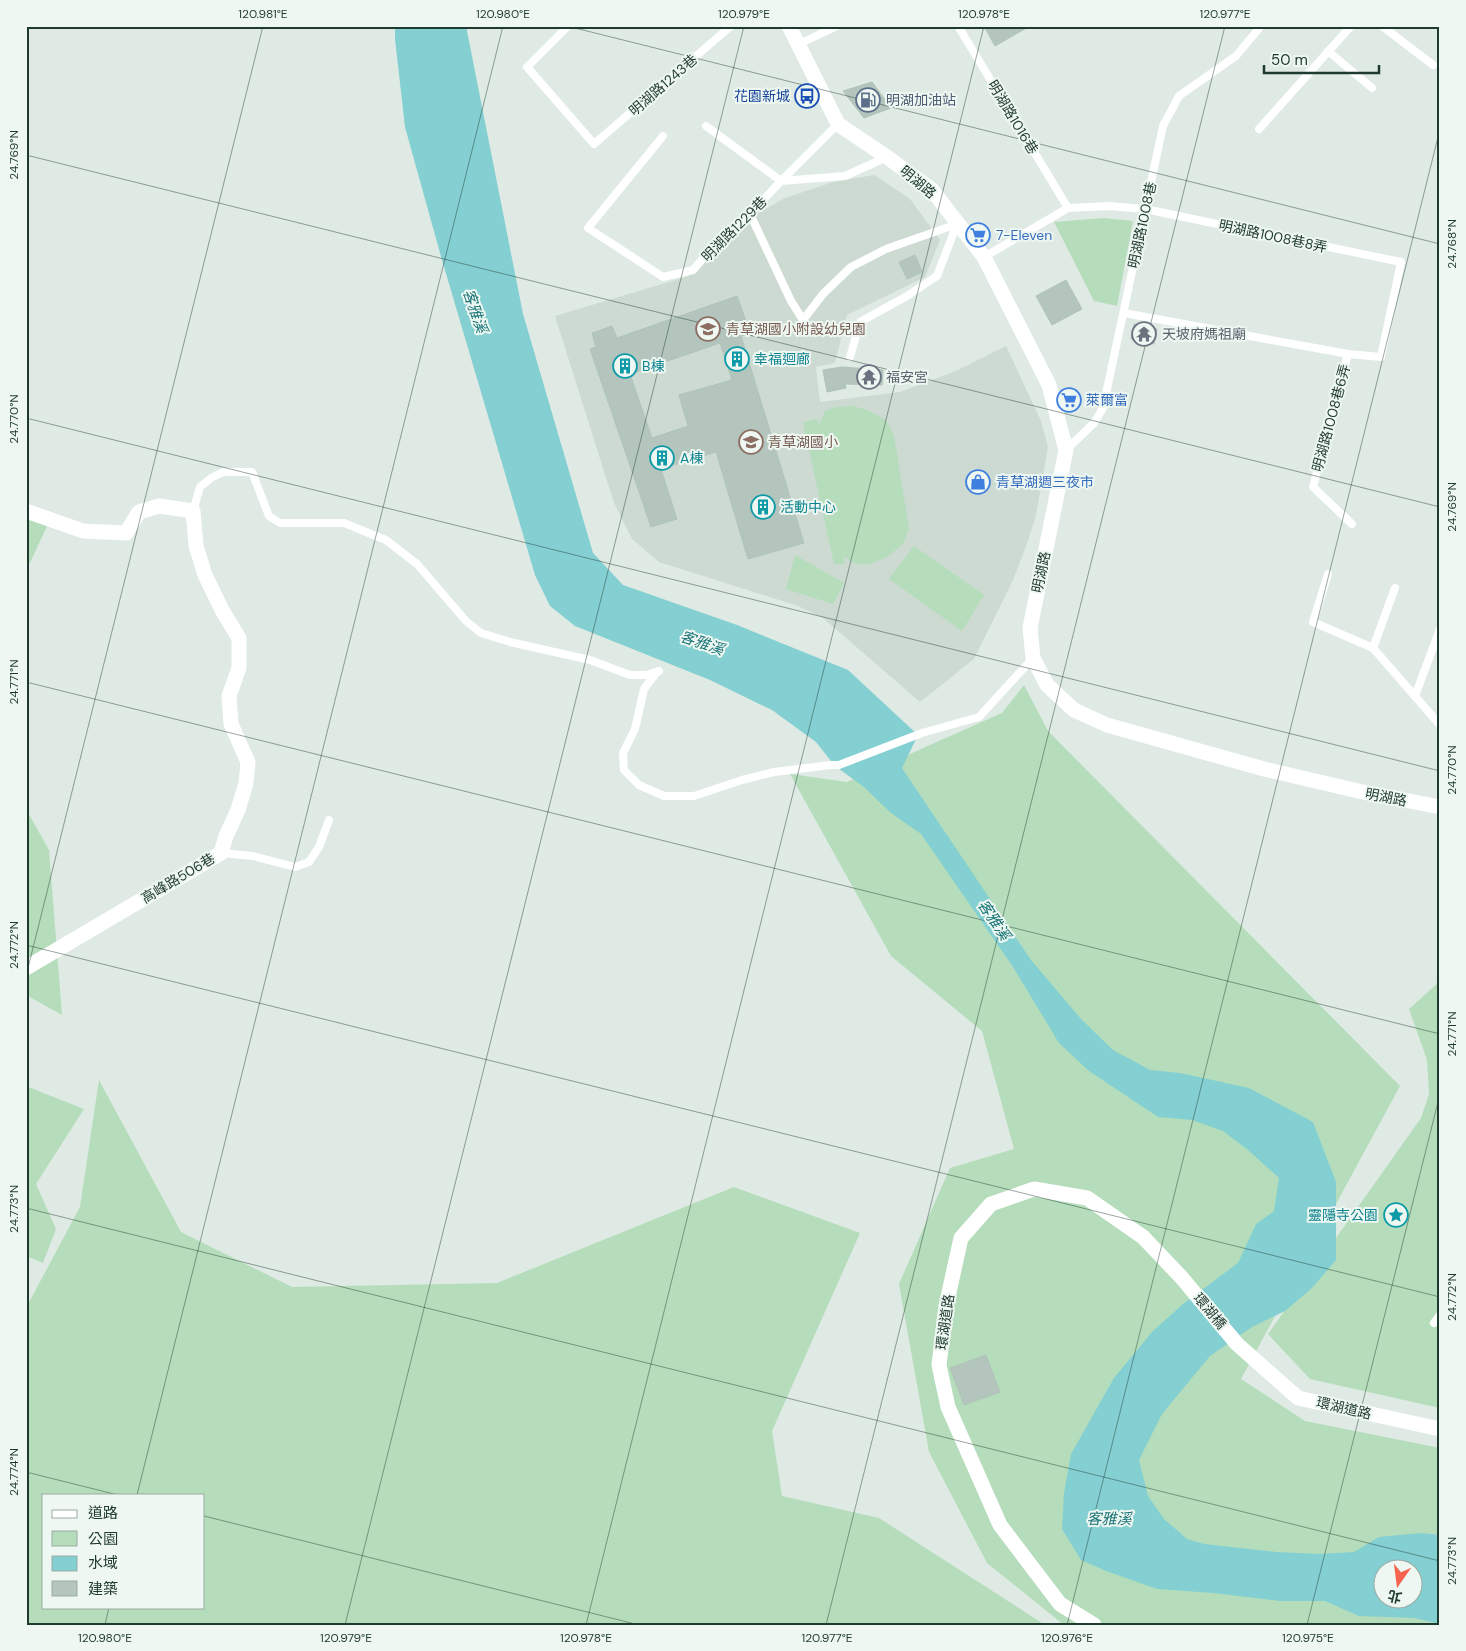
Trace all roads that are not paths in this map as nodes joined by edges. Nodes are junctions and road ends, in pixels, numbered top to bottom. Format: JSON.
{"nodes":[{"id":1,"x":568,"y":26,"type":"edge"},
{"id":2,"x":731,"y":26,"type":"edge"},
{"id":3,"x":789,"y":26,"type":"edge"},
{"id":4,"x":837,"y":26,"type":"edge"},
{"id":5,"x":958,"y":26,"type":"edge"},
{"id":6,"x":1260,"y":26,"type":"edge"},
{"id":7,"x":1351,"y":26,"type":"edge"},
{"id":8,"x":1382,"y":26,"type":"edge"},
{"id":9,"x":797,"y":45,"type":"junction"},
{"id":10,"x":1328,"y":51,"type":"junction"},
{"id":11,"x":1433,"y":65,"type":"dead end"},
{"id":12,"x":1372,"y":88,"type":"dead end"},
{"id":13,"x":838,"y":124,"type":"junction"},
{"id":14,"x":706,"y":126,"type":"dead end"},
{"id":15,"x":1259,"y":129,"type":"dead end"},
{"id":16,"x":663,"y":136,"type":"dead end"},
{"id":17,"x":887,"y":157,"type":"junction"},
{"id":18,"x":781,"y":181,"type":"junction"},
{"id":19,"x":1068,"y":208,"type":"junction"},
{"id":20,"x":1145,"y":209,"type":"junction"},
{"id":21,"x":750,"y":214,"type":"junction"},
{"id":22,"x":957,"y":224,"type":"junction"},
{"id":23,"x":984,"y":257,"type":"junction"},
{"id":24,"x":1124,"y":313,"type":"junction"},
{"id":25,"x":1348,"y":354,"type":"junction"},
{"id":26,"x":850,"y":357,"type":"dead end"},
{"id":27,"x":1381,"y":357,"type":"joint"},
{"id":28,"x":1066,"y":450,"type":"junction"},
{"id":29,"x":26,"y":511,"type":"edge"},
{"id":30,"x":193,"y":511,"type":"junction"},
{"id":31,"x":1352,"y":524,"type":"dead end"},
{"id":32,"x":1328,"y":574,"type":"dead end"},
{"id":33,"x":1395,"y":588,"type":"dead end"},
{"id":34,"x":1440,"y":628,"type":"edge"},
{"id":35,"x":1373,"y":648,"type":"junction"},
{"id":36,"x":1033,"y":658,"type":"junction"},
{"id":37,"x":1416,"y":696,"type":"junction"},
{"id":38,"x":1440,"y":725,"type":"edge"},
{"id":39,"x":1440,"y":807,"type":"edge"},
{"id":40,"x":328,"y":820,"type":"dead end"},
{"id":41,"x":221,"y":853,"type":"junction"},
{"id":42,"x":26,"y":968,"type":"edge"},
{"id":43,"x":1182,"y":1278,"type":"joint"},
{"id":44,"x":1440,"y":1315,"type":"edge"},
{"id":45,"x":1434,"y":1323,"type":"dead end"},
{"id":46,"x":1237,"y":1344,"type":"joint"},
{"id":47,"x":1440,"y":1429,"type":"edge"},
{"id":48,"x":1094,"y":1625,"type":"edge"}],
"edges":[{"from":1,"to":2,"type":"lane","name":"明湖路1243巷"},
{"from":3,"to":9,"type":"street","name":"明湖路"},
{"from":4,"to":9,"type":"lane"},
{"from":5,"to":19,"type":"lane","name":"明湖路1016巷"},
{"from":6,"to":20,"type":"lane","name":"明湖路1008巷"},
{"from":7,"to":10,"type":"lane"},
{"from":8,"to":11,"type":"lane"},
{"from":9,"to":13,"type":"street","name":"明湖路"},
{"from":10,"to":12,"type":"lane"},
{"from":10,"to":15,"type":"lane"},
{"from":13,"to":17,"type":"street","name":"明湖路"},
{"from":13,"to":18,"type":"lane"},
{"from":14,"to":18,"type":"lane"},
{"from":16,"to":21,"type":"lane","name":"明湖路1229巷"},
{"from":17,"to":18,"type":"lane"},
{"from":17,"to":22,"type":"street","name":"明湖路"},
{"from":18,"to":21,"type":"lane","name":"明湖路1229巷"},
{"from":19,"to":20,"type":"lane"},
{"from":19,"to":23,"type":"lane"},
{"from":20,"to":24,"type":"lane","name":"明湖路1008巷"},
{"from":20,"to":27,"type":"lane","name":"明湖路1008巷8弄"},
{"from":21,"to":22,"type":"lane"},
{"from":22,"to":23,"type":"street","name":"明湖路"},
{"from":22,"to":26,"type":"lane"},
{"from":23,"to":28,"type":"street","name":"明湖路"},
{"from":24,"to":25,"type":"lane","name":"明湖路1008巷6弄"},
{"from":24,"to":28,"type":"lane","name":"明湖路1008巷"},
{"from":25,"to":27,"type":"lane","name":"明湖路1008巷6弄"},
{"from":25,"to":31,"type":"lane","name":"明湖路1008巷6弄"},
{"from":28,"to":36,"type":"street","name":"明湖路"},
{"from":29,"to":30,"type":"street"},
{"from":30,"to":36,"type":"lane"},
{"from":30,"to":41,"type":"street","name":"高峰路506巷"},
{"from":32,"to":35,"type":"lane"},
{"from":33,"to":35,"type":"lane"},
{"from":34,"to":37,"type":"lane"},
{"from":35,"to":37,"type":"lane"},
{"from":36,"to":39,"type":"street","name":"明湖路"},
{"from":37,"to":38,"type":"lane"},
{"from":40,"to":41,"type":"lane"},
{"from":41,"to":42,"type":"street","name":"高峰路506巷"},
{"from":43,"to":46,"type":"street","name":"環湖橋"},
{"from":43,"to":48,"type":"street","name":"環湖道路"},
{"from":44,"to":45,"type":"lane"},
{"from":46,"to":47,"type":"street","name":"環湖道路"}]}
